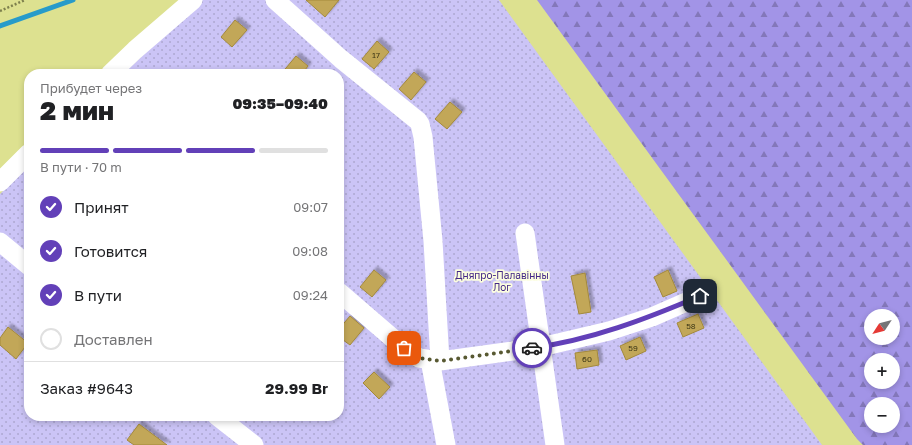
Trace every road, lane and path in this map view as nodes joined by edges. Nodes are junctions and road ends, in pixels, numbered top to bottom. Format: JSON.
{"nodes":[{"id":1,"x":25,"y":0,"type":"edge"},
{"id":2,"x":193,"y":0,"type":"edge"},
{"id":3,"x":275,"y":0,"type":"edge"},
{"id":4,"x":0,"y":11,"type":"edge"},
{"id":5,"x":115,"y":69,"type":"edge"},
{"id":6,"x":24,"y":158,"type":"edge"},
{"id":7,"x":0,"y":182,"type":"edge"},
{"id":8,"x":525,"y":233,"type":"dead end"},
{"id":9,"x":0,"y":242,"type":"edge"},
{"id":10,"x":24,"y":262,"type":"edge"},
{"id":11,"x":344,"y":296,"type":"edge"},
{"id":12,"x":700,"y":296,"type":"dead end"},
{"id":13,"x":540,"y":347,"type":"junction"},
{"id":14,"x":435,"y":361,"type":"junction"},
{"id":15,"x":223,"y":421,"type":"edge"},
{"id":16,"x":254,"y":445,"type":"edge"},
{"id":17,"x":446,"y":445,"type":"edge"},
{"id":18,"x":555,"y":445,"type":"edge"}],
"edges":[{"from":1,"to":4,"type":"path"},
{"from":2,"to":5,"type":"street"},
{"from":3,"to":14,"type":"street"},
{"from":6,"to":7,"type":"street"},
{"from":8,"to":13,"type":"street"},
{"from":9,"to":10,"type":"street"},
{"from":11,"to":14,"type":"street"},
{"from":12,"to":13,"type":"street"},
{"from":13,"to":14,"type":"street"},
{"from":13,"to":18,"type":"street"},
{"from":14,"to":17,"type":"street"},
{"from":15,"to":16,"type":"street"}]}
